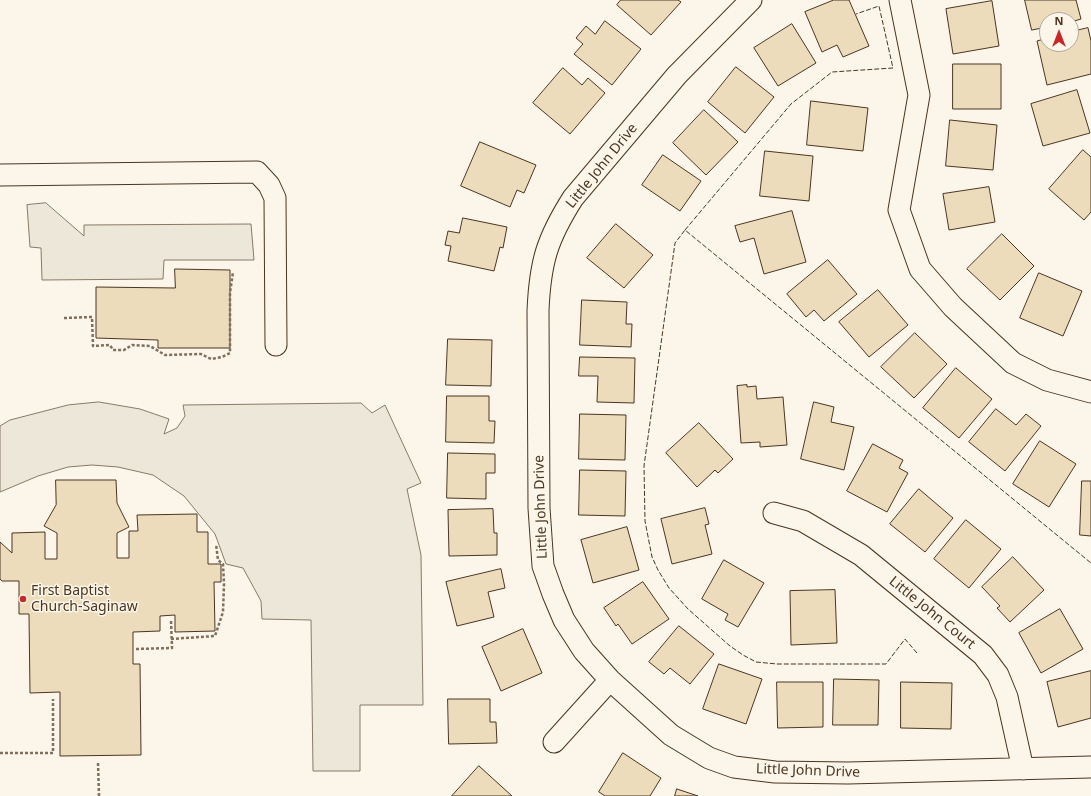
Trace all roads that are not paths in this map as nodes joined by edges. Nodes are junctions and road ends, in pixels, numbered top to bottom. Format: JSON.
{"nodes":[{"id":1,"x":751,"y":0,"type":"edge"},
{"id":2,"x":900,"y":0,"type":"edge"},
{"id":3,"x":0,"y":175,"type":"edge"},
{"id":4,"x":276,"y":345,"type":"dead end"},
{"id":5,"x":1091,"y":392,"type":"edge"},
{"id":6,"x":774,"y":513,"type":"dead end"},
{"id":7,"x":610,"y":680,"type":"junction"},
{"id":8,"x":554,"y":742,"type":"dead end"},
{"id":9,"x":1091,"y":768,"type":"edge"},
{"id":10,"x":1023,"y":769,"type":"junction"}],
"edges":[{"from":1,"to":7,"type":"street","name":"Little John Drive"},
{"from":2,"to":5,"type":"street"},
{"from":3,"to":4,"type":"street"},
{"from":6,"to":10,"type":"street","name":"Little John Court"},
{"from":7,"to":8,"type":"street"},
{"from":7,"to":10,"type":"street","name":"Little John Drive"},
{"from":9,"to":10,"type":"street","name":"Little John Drive"}]}
